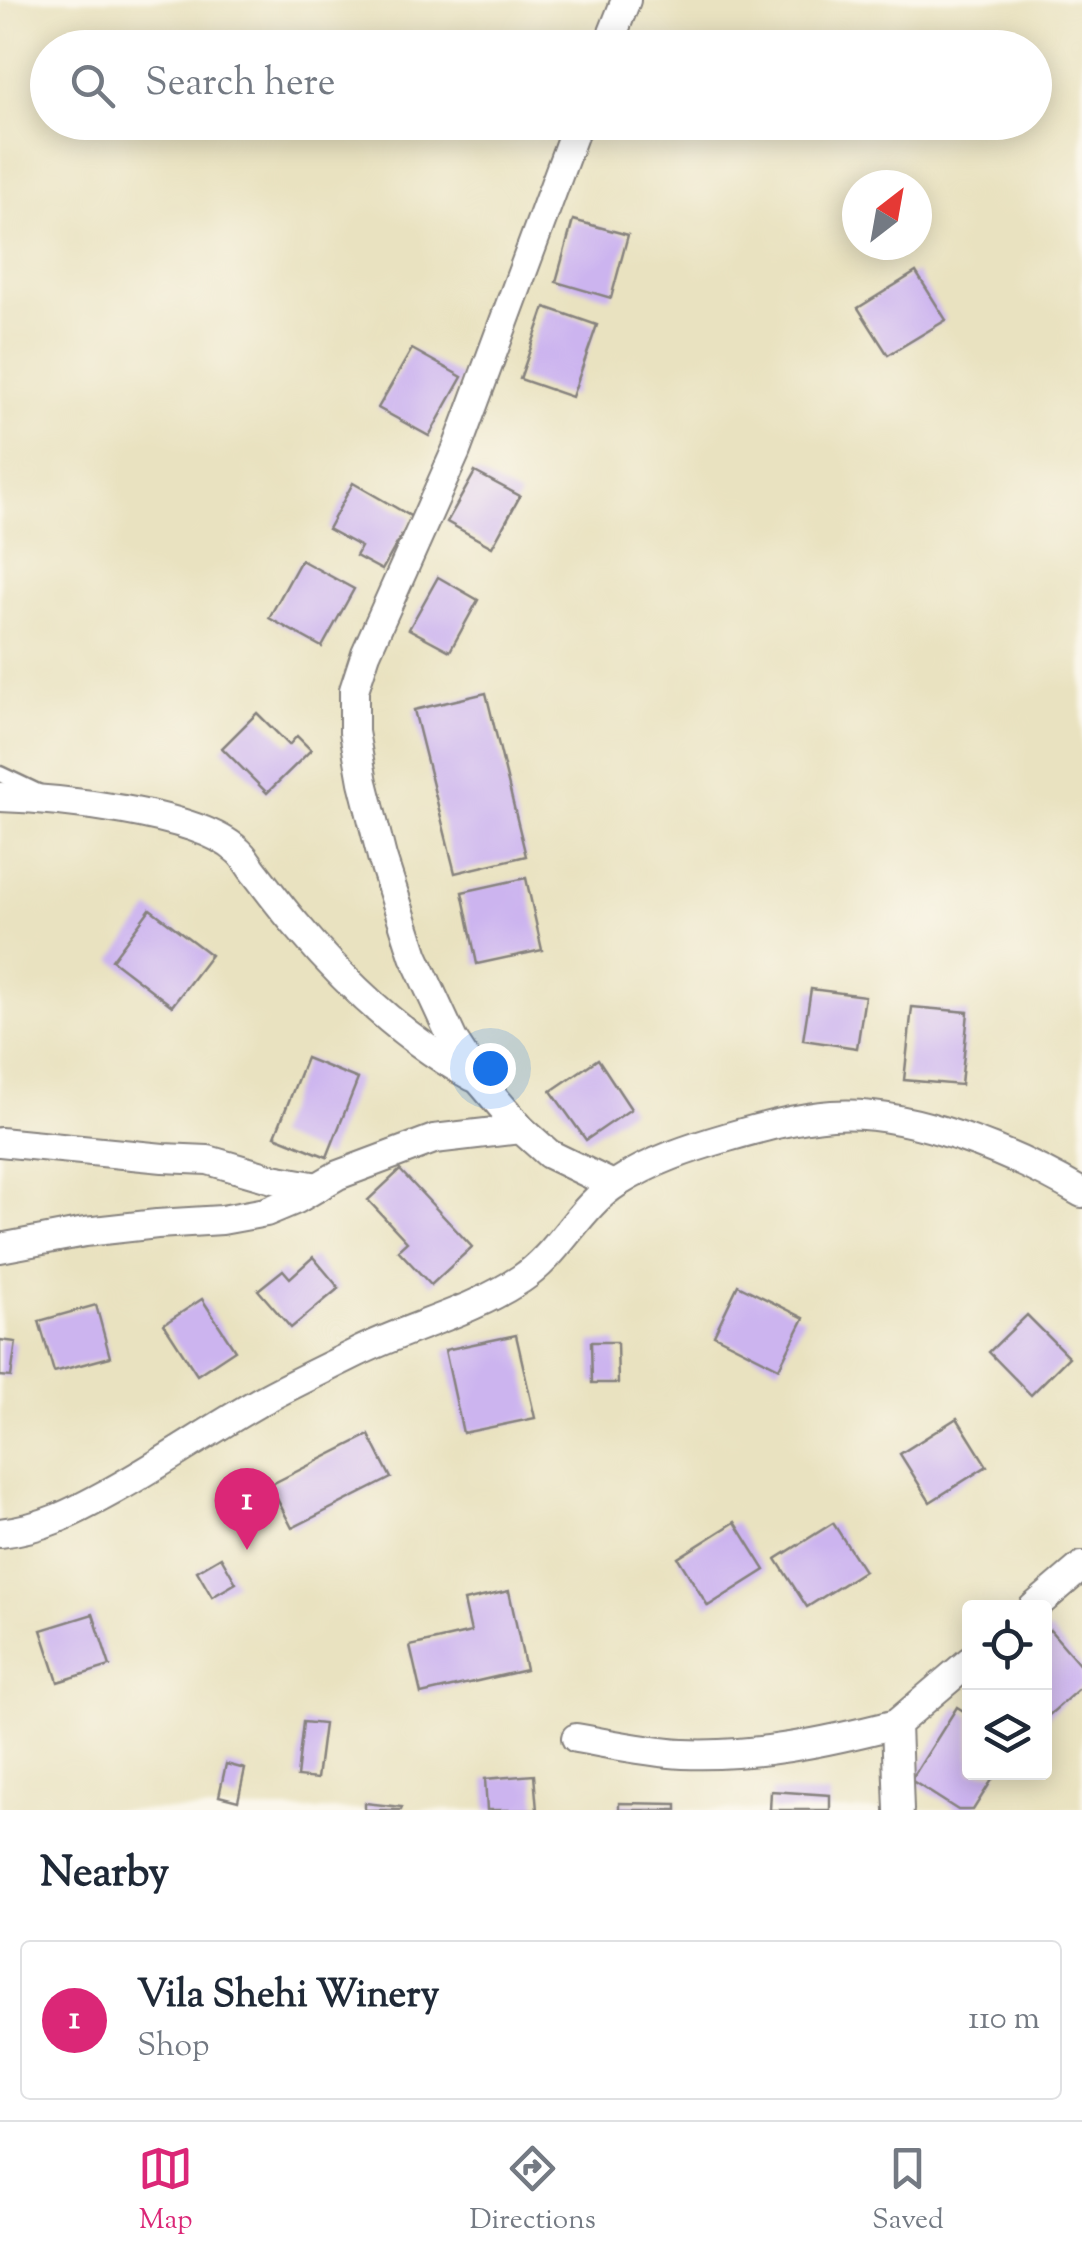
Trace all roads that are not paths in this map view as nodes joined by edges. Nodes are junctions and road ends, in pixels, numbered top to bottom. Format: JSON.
{"nodes":[{"id":1,"x":626,"y":0,"type":"edge"},
{"id":2,"x":614,"y":30,"type":"edge"},
{"id":3,"x":571,"y":140,"type":"edge"},
{"id":4,"x":0,"y":774,"type":"edge"},
{"id":5,"x":0,"y":796,"type":"edge"},
{"id":6,"x":52,"y":799,"type":"junction"},
{"id":7,"x":479,"y":1080,"type":"junction"},
{"id":8,"x":521,"y":1129,"type":"junction"},
{"id":9,"x":0,"y":1142,"type":"edge"},
{"id":10,"x":613,"y":1185,"type":"junction"},
{"id":11,"x":318,"y":1187,"type":"junction"},
{"id":12,"x":1082,"y":1193,"type":"edge"},
{"id":13,"x":0,"y":1248,"type":"edge"},
{"id":14,"x":0,"y":1533,"type":"edge"},
{"id":15,"x":1082,"y":1566,"type":"edge"},
{"id":16,"x":1042,"y":1600,"type":"edge"},
{"id":17,"x":962,"y":1667,"type":"edge"},
{"id":18,"x":896,"y":1724,"type":"junction"},
{"id":19,"x":576,"y":1738,"type":"dead end"},
{"id":20,"x":899,"y":1810,"type":"edge"}],
"edges":[{"from":1,"to":2,"type":"street"},
{"from":3,"to":7,"type":"street"},
{"from":4,"to":6,"type":"lane"},
{"from":5,"to":6,"type":"street"},
{"from":6,"to":7,"type":"street"},
{"from":7,"to":8,"type":"street"},
{"from":8,"to":10,"type":"street"},
{"from":8,"to":11,"type":"street"},
{"from":9,"to":11,"type":"street"},
{"from":10,"to":12,"type":"street"},
{"from":10,"to":14,"type":"street"},
{"from":11,"to":13,"type":"street"},
{"from":15,"to":16,"type":"street"},
{"from":17,"to":18,"type":"street"},
{"from":18,"to":19,"type":"street"},
{"from":18,"to":20,"type":"street"}]}
